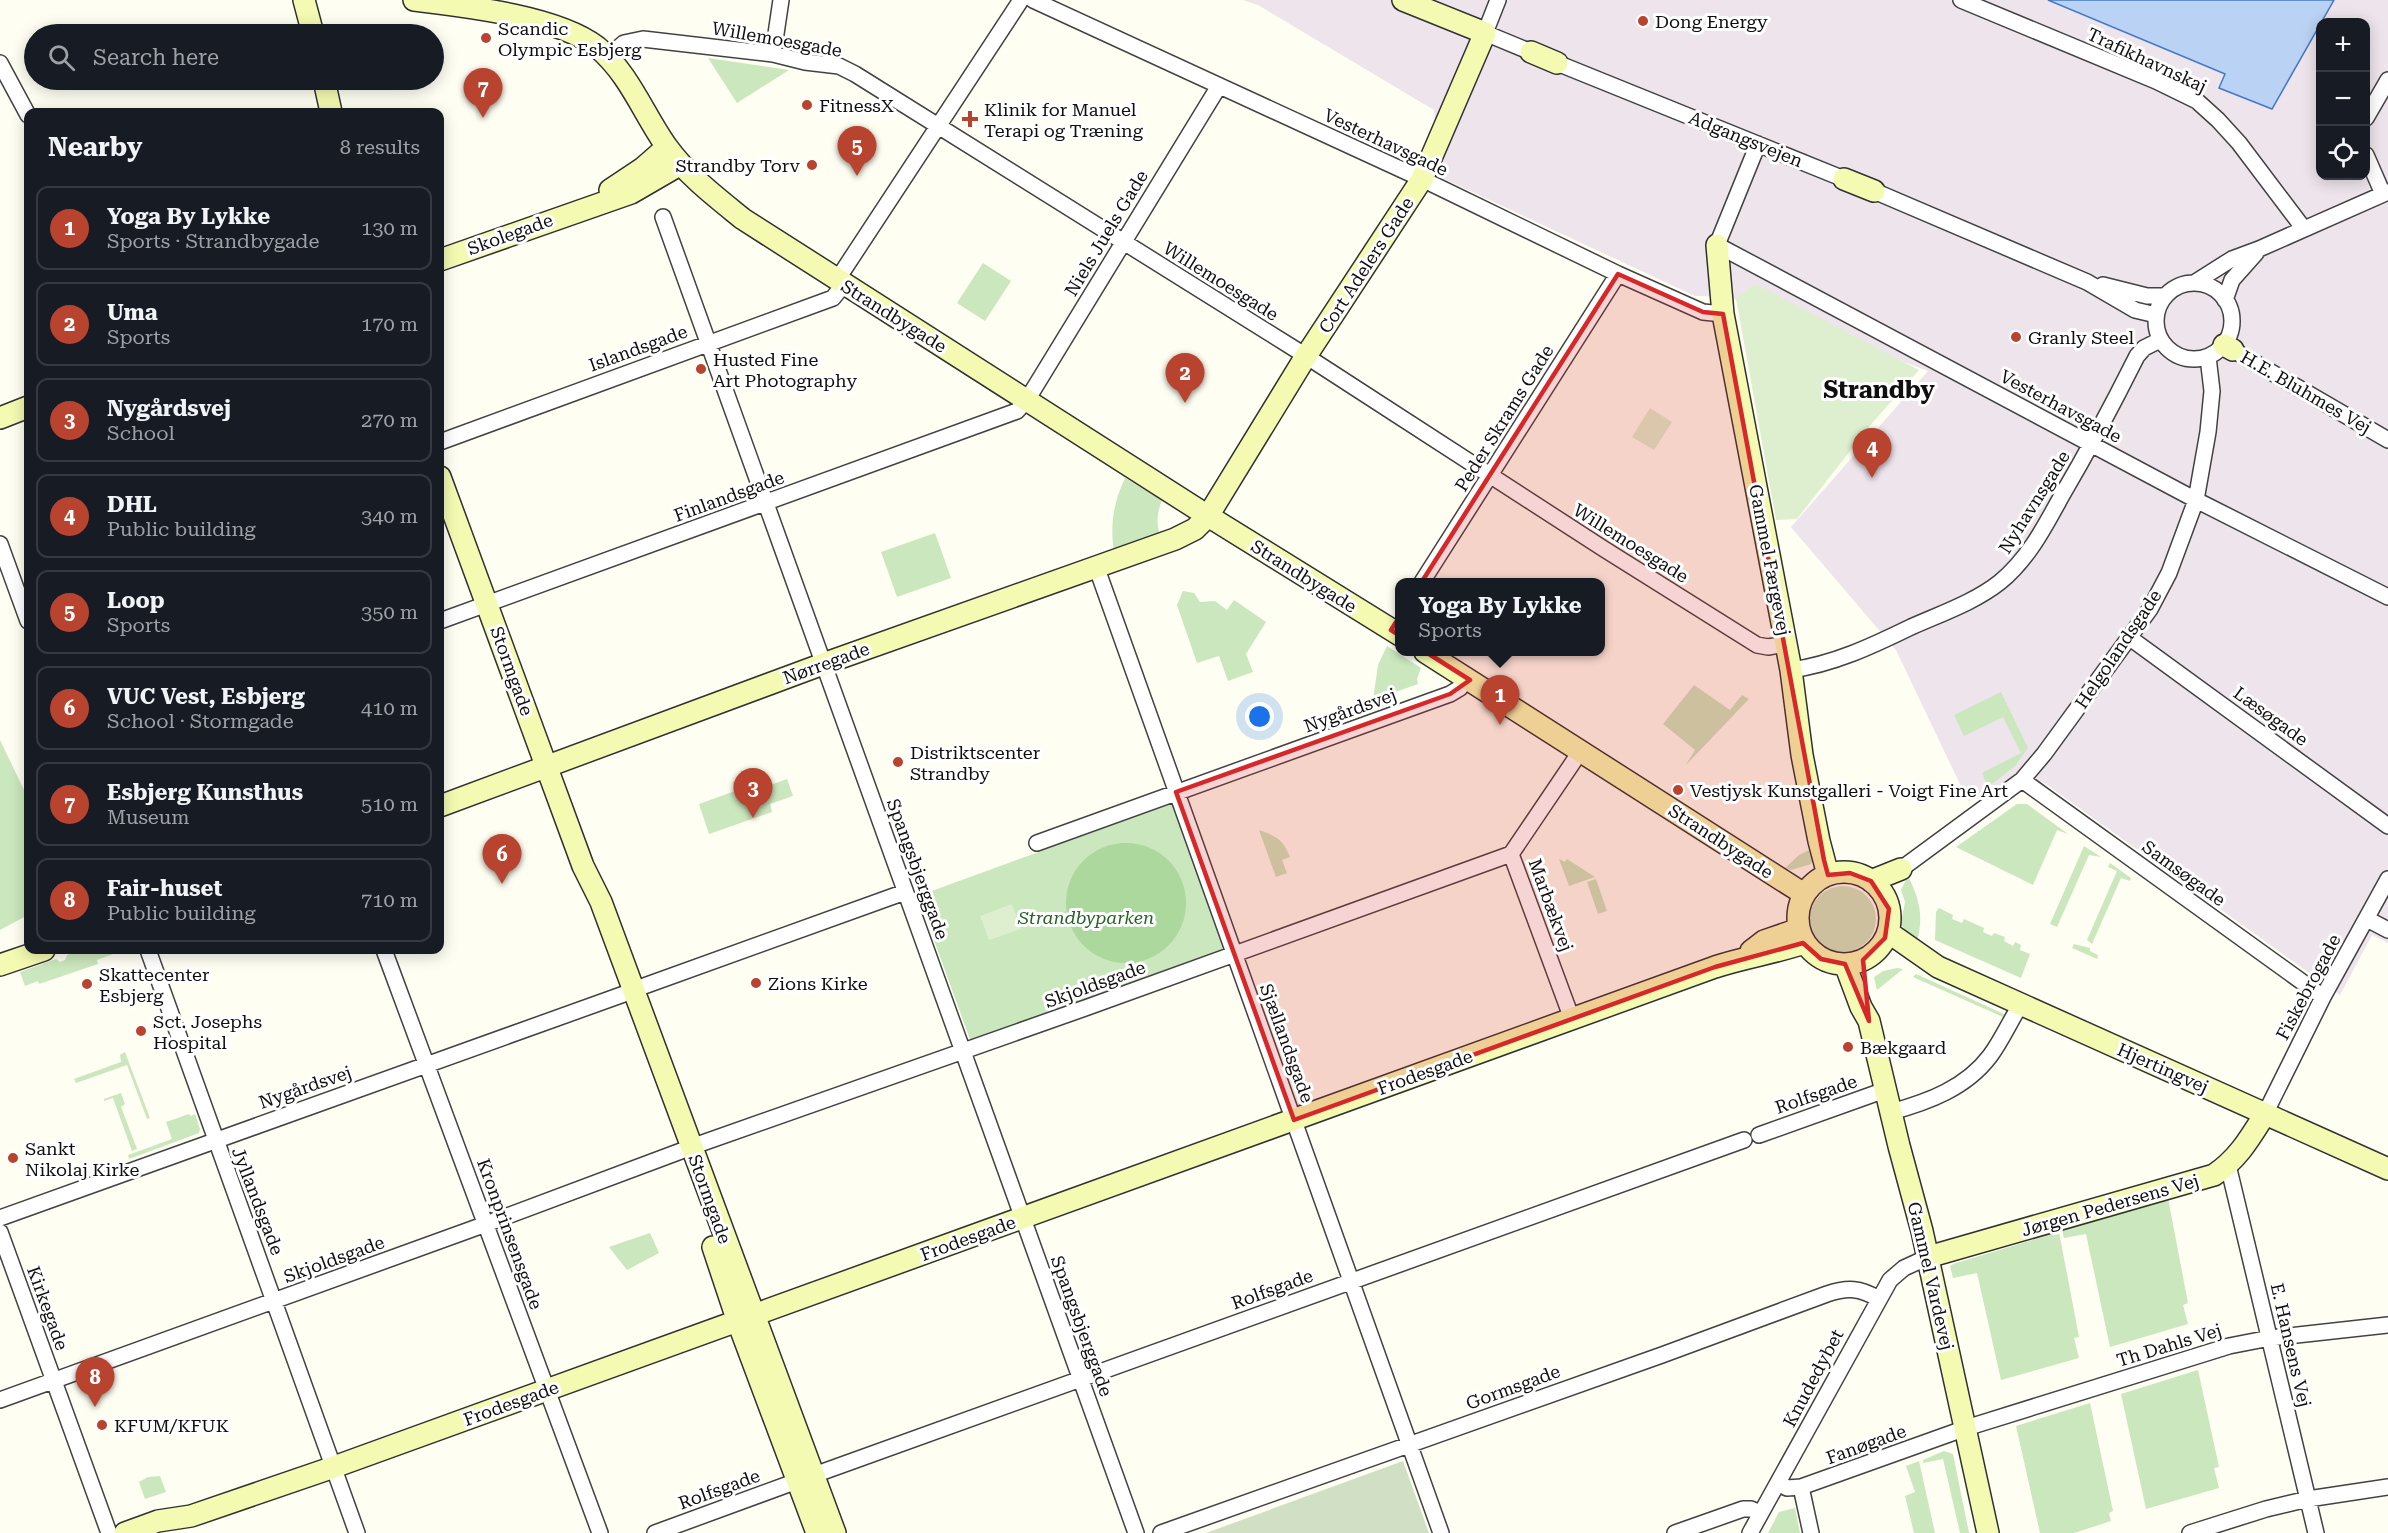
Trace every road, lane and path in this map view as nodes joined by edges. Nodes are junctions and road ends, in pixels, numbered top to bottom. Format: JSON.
{"nodes":[{"id":1,"x":304,"y":0,"type":"edge"},
{"id":2,"x":414,"y":0,"type":"edge"},
{"id":3,"x":781,"y":0,"type":"edge"},
{"id":4,"x":1022,"y":0,"type":"edge"},
{"id":5,"x":1033,"y":0,"type":"edge"},
{"id":6,"x":1403,"y":0,"type":"edge"},
{"id":7,"x":1498,"y":0,"type":"edge"},
{"id":8,"x":1961,"y":0,"type":"edge"},
{"id":9,"x":310,"y":24,"type":"edge"},
{"id":10,"x":1485,"y":33,"type":"junction"},
{"id":11,"x":1531,"y":52,"type":"joint"},
{"id":12,"x":773,"y":54,"type":"junction"},
{"id":13,"x":608,"y":57,"type":"junction"},
{"id":14,"x":0,"y":63,"type":"edge"},
{"id":15,"x":1557,"y":63,"type":"joint"},
{"id":16,"x":2388,"y":80,"type":"edge"},
{"id":17,"x":1219,"y":86,"type":"junction"},
{"id":18,"x":326,"y":90,"type":"edge"},
{"id":19,"x":24,"y":108,"type":"edge"},
{"id":20,"x":330,"y":108,"type":"edge"},
{"id":21,"x":2370,"y":111,"type":"edge"},
{"id":22,"x":939,"y":128,"type":"junction"},
{"id":23,"x":1758,"y":144,"type":"junction"},
{"id":24,"x":667,"y":147,"type":"junction"},
{"id":25,"x":2370,"y":163,"type":"edge"},
{"id":26,"x":681,"y":164,"type":"junction"},
{"id":27,"x":1422,"y":179,"type":"junction"},
{"id":28,"x":1844,"y":179,"type":"joint"},
{"id":29,"x":1874,"y":192,"type":"joint"},
{"id":30,"x":2385,"y":193,"type":"edge"},
{"id":31,"x":581,"y":209,"type":"junction"},
{"id":32,"x":663,"y":217,"type":"dead end"},
{"id":33,"x":2304,"y":229,"type":"junction"},
{"id":34,"x":1122,"y":243,"type":"junction"},
{"id":35,"x":1718,"y":245,"type":"junction"},
{"id":36,"x":2259,"y":249,"type":"junction"},
{"id":37,"x":444,"y":259,"type":"edge"},
{"id":38,"x":1618,"y":274,"type":"junction"},
{"id":39,"x":840,"y":282,"type":"junction"},
{"id":40,"x":2087,"y":282,"type":"junction"},
{"id":41,"x":2194,"y":283,"type":"junction"},
{"id":42,"x":2164,"y":296,"type":"junction"},
{"id":43,"x":2225,"y":300,"type":"junction"},
{"id":44,"x":1723,"y":314,"type":"junction"},
{"id":45,"x":2156,"y":315,"type":"junction"},
{"id":46,"x":2160,"y":340,"type":"junction"},
{"id":47,"x":708,"y":343,"type":"junction"},
{"id":48,"x":2221,"y":351,"type":"junction"},
{"id":49,"x":1306,"y":356,"type":"junction"},
{"id":50,"x":1027,"y":400,"type":"junction"},
{"id":51,"x":24,"y":408,"type":"edge"},
{"id":52,"x":0,"y":417,"type":"edge"},
{"id":53,"x":2388,"y":440,"type":"edge"},
{"id":54,"x":444,"y":441,"type":"edge"},
{"id":55,"x":2092,"y":444,"type":"junction"},
{"id":56,"x":1490,"y":475,"type":"junction"},
{"id":57,"x":444,"y":488,"type":"edge"},
{"id":58,"x":2196,"y":500,"type":"junction"},
{"id":59,"x":766,"y":503,"type":"junction"},
{"id":60,"x":1208,"y":516,"type":"junction"},
{"id":61,"x":0,"y":544,"type":"edge"},
{"id":62,"x":1096,"y":566,"type":"junction"},
{"id":63,"x":1425,"y":578,"type":"edge"},
{"id":64,"x":24,"y":593,"type":"edge"},
{"id":65,"x":2388,"y":597,"type":"edge"},
{"id":66,"x":487,"y":604,"type":"junction"},
{"id":67,"x":444,"y":620,"type":"edge"},
{"id":68,"x":1395,"y":627,"type":"edge"},
{"id":69,"x":2130,"y":638,"type":"junction"},
{"id":70,"x":1786,"y":644,"type":"junction"},
{"id":71,"x":1433,"y":656,"type":"edge"},
{"id":72,"x":823,"y":664,"type":"junction"},
{"id":73,"x":1791,"y":670,"type":"junction"},
{"id":74,"x":1467,"y":678,"type":"junction"},
{"id":75,"x":1580,"y":752,"type":"junction"},
{"id":76,"x":547,"y":767,"type":"junction"},
{"id":77,"x":2022,"y":780,"type":"junction"},
{"id":78,"x":1176,"y":792,"type":"junction"},
{"id":79,"x":444,"y":805,"type":"edge"},
{"id":80,"x":2388,"y":826,"type":"edge"},
{"id":81,"x":1037,"y":843,"type":"dead end"},
{"id":82,"x":1511,"y":854,"type":"junction"},
{"id":83,"x":1900,"y":869,"type":"joint"},
{"id":84,"x":1828,"y":875,"type":"junction"},
{"id":85,"x":2388,"y":879,"type":"edge"},
{"id":86,"x":1876,"y":887,"type":"junction"},
{"id":87,"x":905,"y":892,"type":"junction"},
{"id":88,"x":1804,"y":894,"type":"junction"},
{"id":89,"x":2367,"y":919,"type":"junction"},
{"id":90,"x":2388,"y":930,"type":"edge"},
{"id":91,"x":1802,"y":936,"type":"junction"},
{"id":92,"x":1868,"y":951,"type":"junction"},
{"id":93,"x":1234,"y":953,"type":"junction"},
{"id":94,"x":32,"y":954,"type":"edge"},
{"id":95,"x":149,"y":954,"type":"edge"},
{"id":96,"x":385,"y":954,"type":"edge"},
{"id":97,"x":0,"y":965,"type":"edge"},
{"id":98,"x":628,"y":992,"type":"junction"},
{"id":99,"x":2323,"y":997,"type":"junction"},
{"id":100,"x":2021,"y":1004,"type":"junction"},
{"id":101,"x":1572,"y":1019,"type":"junction"},
{"id":102,"x":963,"y":1052,"type":"junction"},
{"id":103,"x":426,"y":1066,"type":"junction"},
{"id":104,"x":1885,"y":1090,"type":"junction"},
{"id":105,"x":1891,"y":1112,"type":"junction"},
{"id":106,"x":2265,"y":1113,"type":"junction"},
{"id":107,"x":1294,"y":1120,"type":"junction"},
{"id":108,"x":1759,"y":1134,"type":"dead end"},
{"id":109,"x":214,"y":1139,"type":"junction"},
{"id":110,"x":1744,"y":1140,"type":"dead end"},
{"id":111,"x":686,"y":1149,"type":"junction"},
{"id":112,"x":2228,"y":1166,"type":"junction"},
{"id":113,"x":2388,"y":1169,"type":"edge"},
{"id":114,"x":0,"y":1218,"type":"edge"},
{"id":115,"x":1023,"y":1218,"type":"junction"},
{"id":116,"x":486,"y":1224,"type":"junction"},
{"id":117,"x":0,"y":1232,"type":"edge"},
{"id":118,"x":1928,"y":1257,"type":"junction"},
{"id":119,"x":1351,"y":1281,"type":"junction"},
{"id":120,"x":1879,"y":1299,"type":"junction"},
{"id":121,"x":275,"y":1301,"type":"junction"},
{"id":122,"x":746,"y":1319,"type":"junction"},
{"id":123,"x":2388,"y":1325,"type":"edge"},
{"id":124,"x":2270,"y":1338,"type":"junction"},
{"id":125,"x":1080,"y":1379,"type":"junction"},
{"id":126,"x":53,"y":1381,"type":"junction"},
{"id":127,"x":547,"y":1390,"type":"junction"},
{"id":128,"x":0,"y":1400,"type":"edge"},
{"id":129,"x":1966,"y":1428,"type":"junction"},
{"id":130,"x":1410,"y":1445,"type":"junction"},
{"id":131,"x":334,"y":1467,"type":"junction"},
{"id":132,"x":805,"y":1478,"type":"junction"},
{"id":133,"x":1779,"y":1483,"type":"junction"},
{"id":134,"x":1801,"y":1487,"type":"junction"},
{"id":135,"x":2388,"y":1487,"type":"edge"},
{"id":136,"x":2308,"y":1498,"type":"junction"},
{"id":137,"x":1760,"y":1514,"type":"junction"},
{"id":138,"x":191,"y":1516,"type":"junction"},
{"id":139,"x":109,"y":1533,"type":"edge"},
{"id":140,"x":125,"y":1533,"type":"edge"},
{"id":141,"x":165,"y":1533,"type":"edge"},
{"id":142,"x":357,"y":1533,"type":"edge"},
{"id":143,"x":600,"y":1533,"type":"edge"},
{"id":144,"x":655,"y":1533,"type":"edge"},
{"id":145,"x":818,"y":1533,"type":"edge"},
{"id":146,"x":835,"y":1533,"type":"edge"},
{"id":147,"x":1136,"y":1533,"type":"edge"},
{"id":148,"x":1161,"y":1533,"type":"edge"},
{"id":149,"x":1441,"y":1533,"type":"edge"},
{"id":150,"x":1675,"y":1533,"type":"edge"},
{"id":151,"x":1750,"y":1533,"type":"edge"},
{"id":152,"x":1811,"y":1533,"type":"edge"},
{"id":153,"x":1988,"y":1533,"type":"edge"},
{"id":154,"x":2190,"y":1533,"type":"edge"},
{"id":155,"x":2316,"y":1533,"type":"edge"}],
"edges":[{"from":1,"to":9,"type":"street"},
{"from":2,"to":13,"type":"street","name":"Strandbygade"},
{"from":3,"to":12,"type":"street"},
{"from":4,"to":22,"type":"street","name":"Islandsgade"},
{"from":5,"to":17,"type":"street","name":"Vesterhavsgade"},
{"from":6,"to":10,"type":"street","name":"Adgangsvejen"},
{"from":7,"to":10,"type":"street","name":"Cort Adelers Gade"},
{"from":8,"to":33,"type":"street","name":"Trafikhavnskaj"},
{"from":10,"to":11,"type":"street","name":"Adgangsvejen"},
{"from":10,"to":27,"type":"street","name":"Cort Adelers Gade"},
{"from":11,"to":15,"type":"street","name":"Adgangsvejen"},
{"from":12,"to":13,"type":"street","name":"Willemoesgade"},
{"from":12,"to":22,"type":"street","name":"Willemoesgade"},
{"from":13,"to":24,"type":"street","name":"Strandbygade"},
{"from":14,"to":19,"type":"street"},
{"from":15,"to":23,"type":"street","name":"Adgangsvejen"},
{"from":16,"to":21,"type":"street"},
{"from":17,"to":27,"type":"street","name":"Vesterhavsgade"},
{"from":17,"to":34,"type":"street","name":"Niels Juels Gade"},
{"from":18,"to":20,"type":"street"},
{"from":22,"to":34,"type":"street","name":"Willemoesgade"},
{"from":22,"to":39,"type":"street","name":"Islandsgade"},
{"from":23,"to":28,"type":"street","name":"Adgangsvejen"},
{"from":23,"to":35,"type":"street"},
{"from":24,"to":26,"type":"street","name":"Strandbygade"},
{"from":24,"to":31,"type":"street","name":"Skolegade"},
{"from":25,"to":30,"type":"street"},
{"from":26,"to":31,"type":"street","name":"Skolegade"},
{"from":26,"to":39,"type":"street","name":"Strandbygade"},
{"from":27,"to":38,"type":"street","name":"Vesterhavsgade"},
{"from":27,"to":49,"type":"street","name":"Cort Adelers Gade"},
{"from":28,"to":29,"type":"street","name":"Adgangsvejen"},
{"from":29,"to":40,"type":"street","name":"Adgangsvejen"},
{"from":30,"to":33,"type":"street"},
{"from":31,"to":37,"type":"street","name":"Skolegade"},
{"from":32,"to":47,"type":"street","name":"Spangsbjerggade"},
{"from":33,"to":36,"type":"street"},
{"from":34,"to":49,"type":"street","name":"Willemoesgade"},
{"from":34,"to":50,"type":"street","name":"Niels Juels Gade"},
{"from":35,"to":44,"type":"street","name":"Gammel Færgevej"},
{"from":35,"to":55,"type":"street","name":"Vesterhavsgade"},
{"from":36,"to":41,"type":"street"},
{"from":36,"to":43,"type":"street"},
{"from":38,"to":44,"type":"street","name":"Vesterhavsgade"},
{"from":38,"to":56,"type":"street","name":"Peder Skrams Gade"},
{"from":39,"to":47,"type":"street","name":"Islandsgade"},
{"from":39,"to":50,"type":"street","name":"Strandbygade"},
{"from":40,"to":42,"type":"street","name":"Adgangsvejen"},
{"from":40,"to":45,"type":"street","name":"Adgangsvejen"},
{"from":41,"to":42,"type":"street"},
{"from":41,"to":43,"type":"street"},
{"from":42,"to":45,"type":"street"},
{"from":43,"to":48,"type":"street"},
{"from":44,"to":70,"type":"street","name":"Gammel Færgevej"},
{"from":45,"to":46,"type":"street"},
{"from":46,"to":48,"type":"street"},
{"from":46,"to":55,"type":"street","name":"Nyhavnsgade"},
{"from":47,"to":54,"type":"street","name":"Islandsgade"},
{"from":47,"to":59,"type":"street","name":"Spangsbjerggade"},
{"from":48,"to":53,"type":"street","name":"H.E. Bluhmes Vej"},
{"from":48,"to":58,"type":"street","name":"Helgolandsgade"},
{"from":49,"to":56,"type":"street","name":"Willemoesgade"},
{"from":49,"to":60,"type":"street","name":"Cort Adelers Gade"},
{"from":50,"to":59,"type":"street","name":"Finlandsgade"},
{"from":50,"to":60,"type":"street","name":"Strandbygade"},
{"from":51,"to":52,"type":"street"},
{"from":55,"to":58,"type":"street","name":"Vesterhavsgade"},
{"from":55,"to":73,"type":"street","name":"Nyhavnsgade"},
{"from":56,"to":63,"type":"street","name":"Peder Skrams Gade"},
{"from":56,"to":70,"type":"street","name":"Willemoesgade"},
{"from":57,"to":66,"type":"street","name":"Stormgade"},
{"from":58,"to":65,"type":"street","name":"Vesterhavsgade"},
{"from":58,"to":69,"type":"street","name":"Helgolandsgade"},
{"from":59,"to":66,"type":"street","name":"Finlandsgade"},
{"from":59,"to":72,"type":"street","name":"Spangsbjerggade"},
{"from":60,"to":62,"type":"street","name":"Nørregade"},
{"from":60,"to":68,"type":"street","name":"Strandbygade"},
{"from":61,"to":64,"type":"street"},
{"from":62,"to":72,"type":"street","name":"Nørregade"},
{"from":62,"to":78,"type":"street","name":"Sjællandsgade"},
{"from":66,"to":67,"type":"street","name":"Finlandsgade"},
{"from":66,"to":76,"type":"street","name":"Stormgade"},
{"from":69,"to":77,"type":"street","name":"Helgolandsgade"},
{"from":69,"to":80,"type":"street","name":"Læsøgade"},
{"from":70,"to":73,"type":"street","name":"Gammel Færgevej"},
{"from":71,"to":74,"type":"street","name":"Strandbygade"},
{"from":72,"to":76,"type":"street","name":"Nørregade"},
{"from":72,"to":87,"type":"street","name":"Spangsbjerggade"},
{"from":73,"to":84,"type":"street","name":"Gammel Færgevej"},
{"from":74,"to":75,"type":"street","name":"Strandbygade"},
{"from":74,"to":78,"type":"street","name":"Nygårdsvej"},
{"from":75,"to":82,"type":"street","name":"Marbækvej"},
{"from":75,"to":88,"type":"street","name":"Strandbygade"},
{"from":76,"to":79,"type":"street","name":"Nørregade"},
{"from":76,"to":98,"type":"street","name":"Stormgade"},
{"from":77,"to":83,"type":"street","name":"Helgolandsgade"},
{"from":77,"to":99,"type":"street","name":"Samsøgade"},
{"from":78,"to":81,"type":"street","name":"Nygårdsvej"},
{"from":78,"to":93,"type":"street","name":"Sjællandsgade"},
{"from":82,"to":93,"type":"street","name":"Skjoldsgade"},
{"from":82,"to":101,"type":"street","name":"Marbækvej"},
{"from":83,"to":86,"type":"street","name":"Helgolandsgade"},
{"from":84,"to":86,"type":"street"},
{"from":84,"to":88,"type":"street"},
{"from":85,"to":89,"type":"street","name":"Fiskebrogade"},
{"from":86,"to":92,"type":"street"},
{"from":87,"to":98,"type":"street","name":"Nygårdsvej"},
{"from":87,"to":102,"type":"street","name":"Spangsbjerggade"},
{"from":88,"to":91,"type":"street"},
{"from":89,"to":90,"type":"street"},
{"from":89,"to":99,"type":"street","name":"Fiskebrogade"},
{"from":91,"to":92,"type":"street"},
{"from":91,"to":101,"type":"street","name":"Frodesgade"},
{"from":92,"to":100,"type":"street","name":"Hjertingvej"},
{"from":92,"to":104,"type":"street","name":"Gammel Vardevej"},
{"from":93,"to":102,"type":"street","name":"Skjoldsgade"},
{"from":93,"to":107,"type":"street","name":"Sjællandsgade"},
{"from":94,"to":97,"type":"street"},
{"from":95,"to":109,"type":"street","name":"Jyllandsgade"},
{"from":96,"to":103,"type":"street","name":"Kronprinsensgade"},
{"from":98,"to":103,"type":"street","name":"Nygårdsvej"},
{"from":98,"to":111,"type":"street","name":"Stormgade"},
{"from":99,"to":106,"type":"street","name":"Fiskebrogade"},
{"from":100,"to":105,"type":"street"},
{"from":100,"to":106,"type":"street","name":"Hjertingvej"},
{"from":101,"to":107,"type":"street","name":"Frodesgade"},
{"from":102,"to":111,"type":"street","name":"Skjoldsgade"},
{"from":102,"to":115,"type":"street","name":"Spangsbjerggade"},
{"from":103,"to":109,"type":"street","name":"Nygårdsvej"},
{"from":103,"to":116,"type":"street","name":"Kronprinsensgade"},
{"from":104,"to":105,"type":"street","name":"Gammel Vardevej"},
{"from":104,"to":108,"type":"street","name":"Rolfsgade"},
{"from":105,"to":118,"type":"street","name":"Gammel Vardevej"},
{"from":106,"to":112,"type":"street","name":"Jørgen Pedersens Vej"},
{"from":106,"to":113,"type":"street","name":"Hjertingvej"},
{"from":107,"to":115,"type":"street","name":"Frodesgade"},
{"from":107,"to":119,"type":"street","name":"Sjællandsgade"},
{"from":109,"to":114,"type":"street","name":"Nygårdsvej"},
{"from":109,"to":121,"type":"street","name":"Jyllandsgade"},
{"from":110,"to":119,"type":"street","name":"Rolfsgade"},
{"from":111,"to":116,"type":"street","name":"Skjoldsgade"},
{"from":111,"to":122,"type":"street","name":"Stormgade"},
{"from":112,"to":118,"type":"street","name":"Jørgen Pedersens Vej"},
{"from":112,"to":124,"type":"street","name":"E. Hansens Vej"},
{"from":115,"to":122,"type":"street","name":"Frodesgade"},
{"from":115,"to":125,"type":"street","name":"Spangsbjerggade"},
{"from":116,"to":121,"type":"street","name":"Skjoldsgade"},
{"from":116,"to":127,"type":"street","name":"Kronprinsensgade"},
{"from":117,"to":126,"type":"street","name":"Kirkegade"},
{"from":118,"to":120,"type":"street","name":"Knudedybet"},
{"from":118,"to":129,"type":"street","name":"Gammel Vardevej"},
{"from":119,"to":125,"type":"street","name":"Rolfsgade"},
{"from":119,"to":130,"type":"street","name":"Sjællandsgade"},
{"from":120,"to":130,"type":"street","name":"Gormsgade"},
{"from":120,"to":133,"type":"street","name":"Knudedybet"},
{"from":121,"to":126,"type":"street","name":"Skjoldsgade"},
{"from":121,"to":131,"type":"street","name":"Jyllandsgade"},
{"from":122,"to":127,"type":"street","name":"Frodesgade"},
{"from":122,"to":132,"type":"street","name":"Stormgade"},
{"from":123,"to":124,"type":"street","name":"Th Dahls Vej"},
{"from":124,"to":129,"type":"street","name":"Th Dahls Vej"},
{"from":124,"to":136,"type":"street","name":"E. Hansens Vej"},
{"from":125,"to":132,"type":"street","name":"Rolfsgade"},
{"from":125,"to":147,"type":"street","name":"Spangsbjerggade"},
{"from":126,"to":128,"type":"street","name":"Skjoldsgade"},
{"from":126,"to":139,"type":"street","name":"Kirkegade"},
{"from":127,"to":131,"type":"street","name":"Frodesgade"},
{"from":127,"to":143,"type":"street","name":"Kronprinsensgade"},
{"from":129,"to":134,"type":"street","name":"Fanøgade"},
{"from":129,"to":153,"type":"street","name":"Gammel Vardevej"},
{"from":130,"to":148,"type":"street","name":"Gormsgade"},
{"from":130,"to":149,"type":"street","name":"Sjællandsgade"},
{"from":131,"to":138,"type":"street","name":"Frodesgade"},
{"from":131,"to":142,"type":"street","name":"Jyllandsgade"},
{"from":132,"to":144,"type":"street","name":"Rolfsgade"},
{"from":132,"to":145,"type":"street","name":"Stormgade"},
{"from":132,"to":146,"type":"street","name":"Stormgade"},
{"from":133,"to":134,"type":"street","name":"Fanøgade"},
{"from":133,"to":137,"type":"street","name":"Knudedybet"},
{"from":134,"to":152,"type":"street"},
{"from":135,"to":136,"type":"street"},
{"from":136,"to":154,"type":"street"},
{"from":136,"to":155,"type":"street","name":"E. Hansens Vej"},
{"from":137,"to":150,"type":"street"},
{"from":137,"to":151,"type":"street","name":"Knudedybet"},
{"from":138,"to":140,"type":"street","name":"Frodesgade"},
{"from":138,"to":141,"type":"street","name":"Frodesgade"}]}
